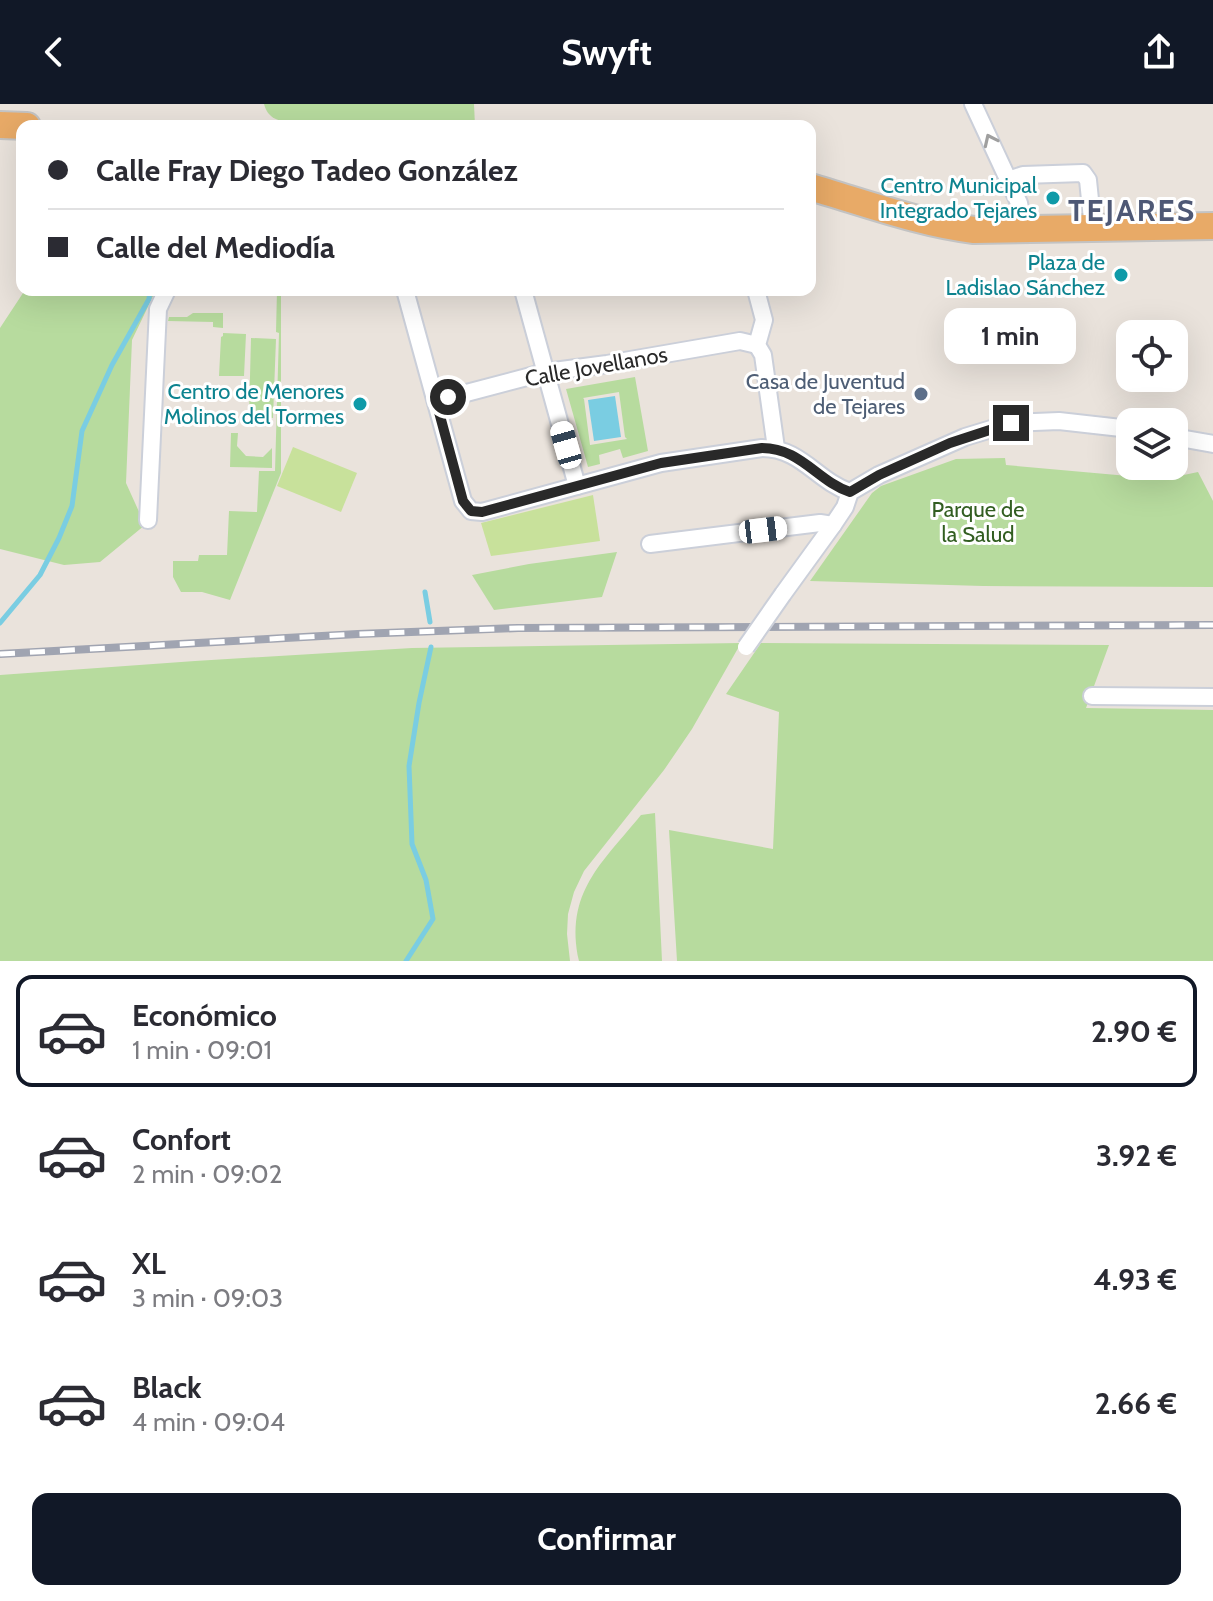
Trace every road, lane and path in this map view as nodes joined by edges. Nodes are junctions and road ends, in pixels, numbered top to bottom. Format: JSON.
{"nodes":[{"id":1,"x":973,"y":104,"type":"edge"},
{"id":2,"x":1008,"y":180,"type":"junction"},
{"id":3,"x":816,"y":189,"type":"edge"},
{"id":4,"x":1213,"y":226,"type":"edge"},
{"id":5,"x":1024,"y":229,"type":"junction"},
{"id":6,"x":1093,"y":229,"type":"junction"},
{"id":7,"x":164,"y":296,"type":"edge"},
{"id":8,"x":408,"y":296,"type":"edge"},
{"id":9,"x":525,"y":296,"type":"edge"},
{"id":10,"x":758,"y":296,"type":"edge"},
{"id":11,"x":757,"y":345,"type":"junction"},
{"id":12,"x":546,"y":372,"type":"junction"},
{"id":13,"x":436,"y":401,"type":"junction"},
{"id":14,"x":1116,"y":427,"type":"edge"},
{"id":15,"x":1188,"y":440,"type":"edge"},
{"id":16,"x":1213,"y":444,"type":"edge"},
{"id":17,"x":776,"y":448,"type":"junction"},
{"id":18,"x":577,"y":486,"type":"junction"},
{"id":19,"x":850,"y":492,"type":"junction"},
{"id":20,"x":148,"y":520,"type":"dead end"},
{"id":21,"x":833,"y":525,"type":"junction"},
{"id":22,"x":650,"y":544,"type":"dead end"},
{"id":23,"x":746,"y":647,"type":"dead end"},
{"id":24,"x":1092,"y":696,"type":"dead end"},
{"id":25,"x":1213,"y":697,"type":"edge"}],
"edges":[{"from":2,"to":1,"type":"street","one_way":true},
{"from":2,"to":5,"type":"street"},
{"from":2,"to":6,"type":"street"},
{"from":3,"to":5,"type":"highway"},
{"from":4,"to":6,"type":"highway"},
{"from":5,"to":6,"type":"highway"},
{"from":7,"to":20,"type":"street"},
{"from":8,"to":13,"type":"street"},
{"from":9,"to":12,"type":"street"},
{"from":10,"to":11,"type":"street"},
{"from":11,"to":12,"type":"street","name":"Calle Jovellanos"},
{"from":11,"to":17,"type":"street"},
{"from":12,"to":13,"type":"street","name":"Calle Jovellanos"},
{"from":12,"to":18,"type":"street"},
{"from":13,"to":18,"type":"street"},
{"from":14,"to":19,"type":"street"},
{"from":15,"to":16,"type":"street"},
{"from":17,"to":18,"type":"street"},
{"from":17,"to":19,"type":"street"},
{"from":19,"to":21,"type":"street"},
{"from":21,"to":22,"type":"street"},
{"from":21,"to":23,"type":"street","bridge":true},
{"from":24,"to":25,"type":"street"}]}
